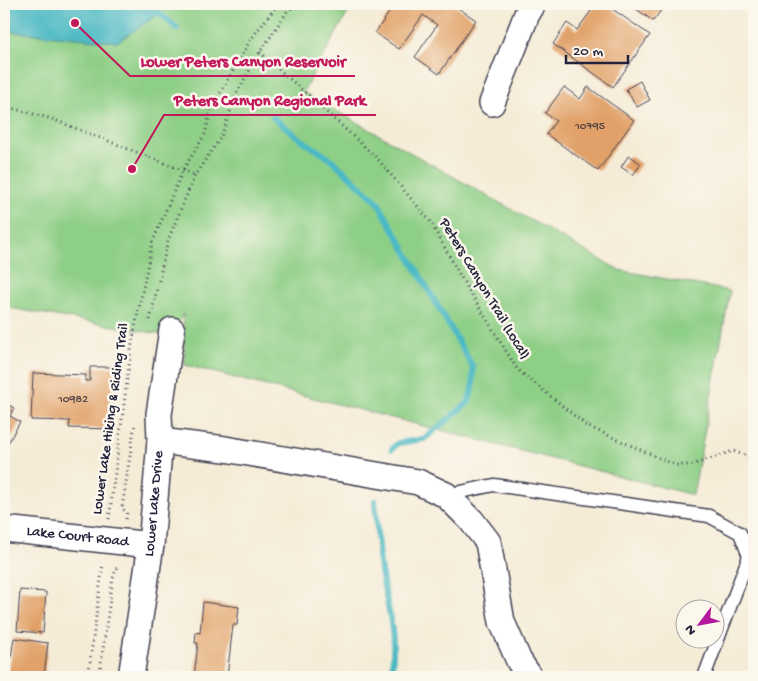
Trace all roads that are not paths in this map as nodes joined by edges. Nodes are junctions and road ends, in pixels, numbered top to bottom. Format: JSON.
{"nodes":[{"id":1,"x":533,"y":4,"type":"edge"},
{"id":2,"x":492,"y":103,"type":"dead end"},
{"id":3,"x":172,"y":330,"type":"dead end"},
{"id":4,"x":160,"y":441,"type":"junction"},
{"id":5,"x":446,"y":495,"type":"junction"},
{"id":6,"x":4,"y":529,"type":"edge"},
{"id":7,"x":151,"y":545,"type":"junction"},
{"id":8,"x":752,"y":556,"type":"edge"},
{"id":9,"x":132,"y":677,"type":"edge"},
{"id":10,"x":530,"y":677,"type":"edge"},
{"id":11,"x":704,"y":677,"type":"edge"}],
"edges":[{"from":1,"to":2,"type":"street"},
{"from":3,"to":4,"type":"street","name":"Lower Lake Drive"},
{"from":4,"to":5,"type":"street"},
{"from":4,"to":7,"type":"street","name":"Lower Lake Drive"},
{"from":5,"to":8,"type":"lane"},
{"from":5,"to":10,"type":"street"},
{"from":6,"to":7,"type":"street","name":"Lake Court Road"},
{"from":7,"to":9,"type":"street","name":"Lower Lake Drive"},
{"from":8,"to":11,"type":"lane"}]}
